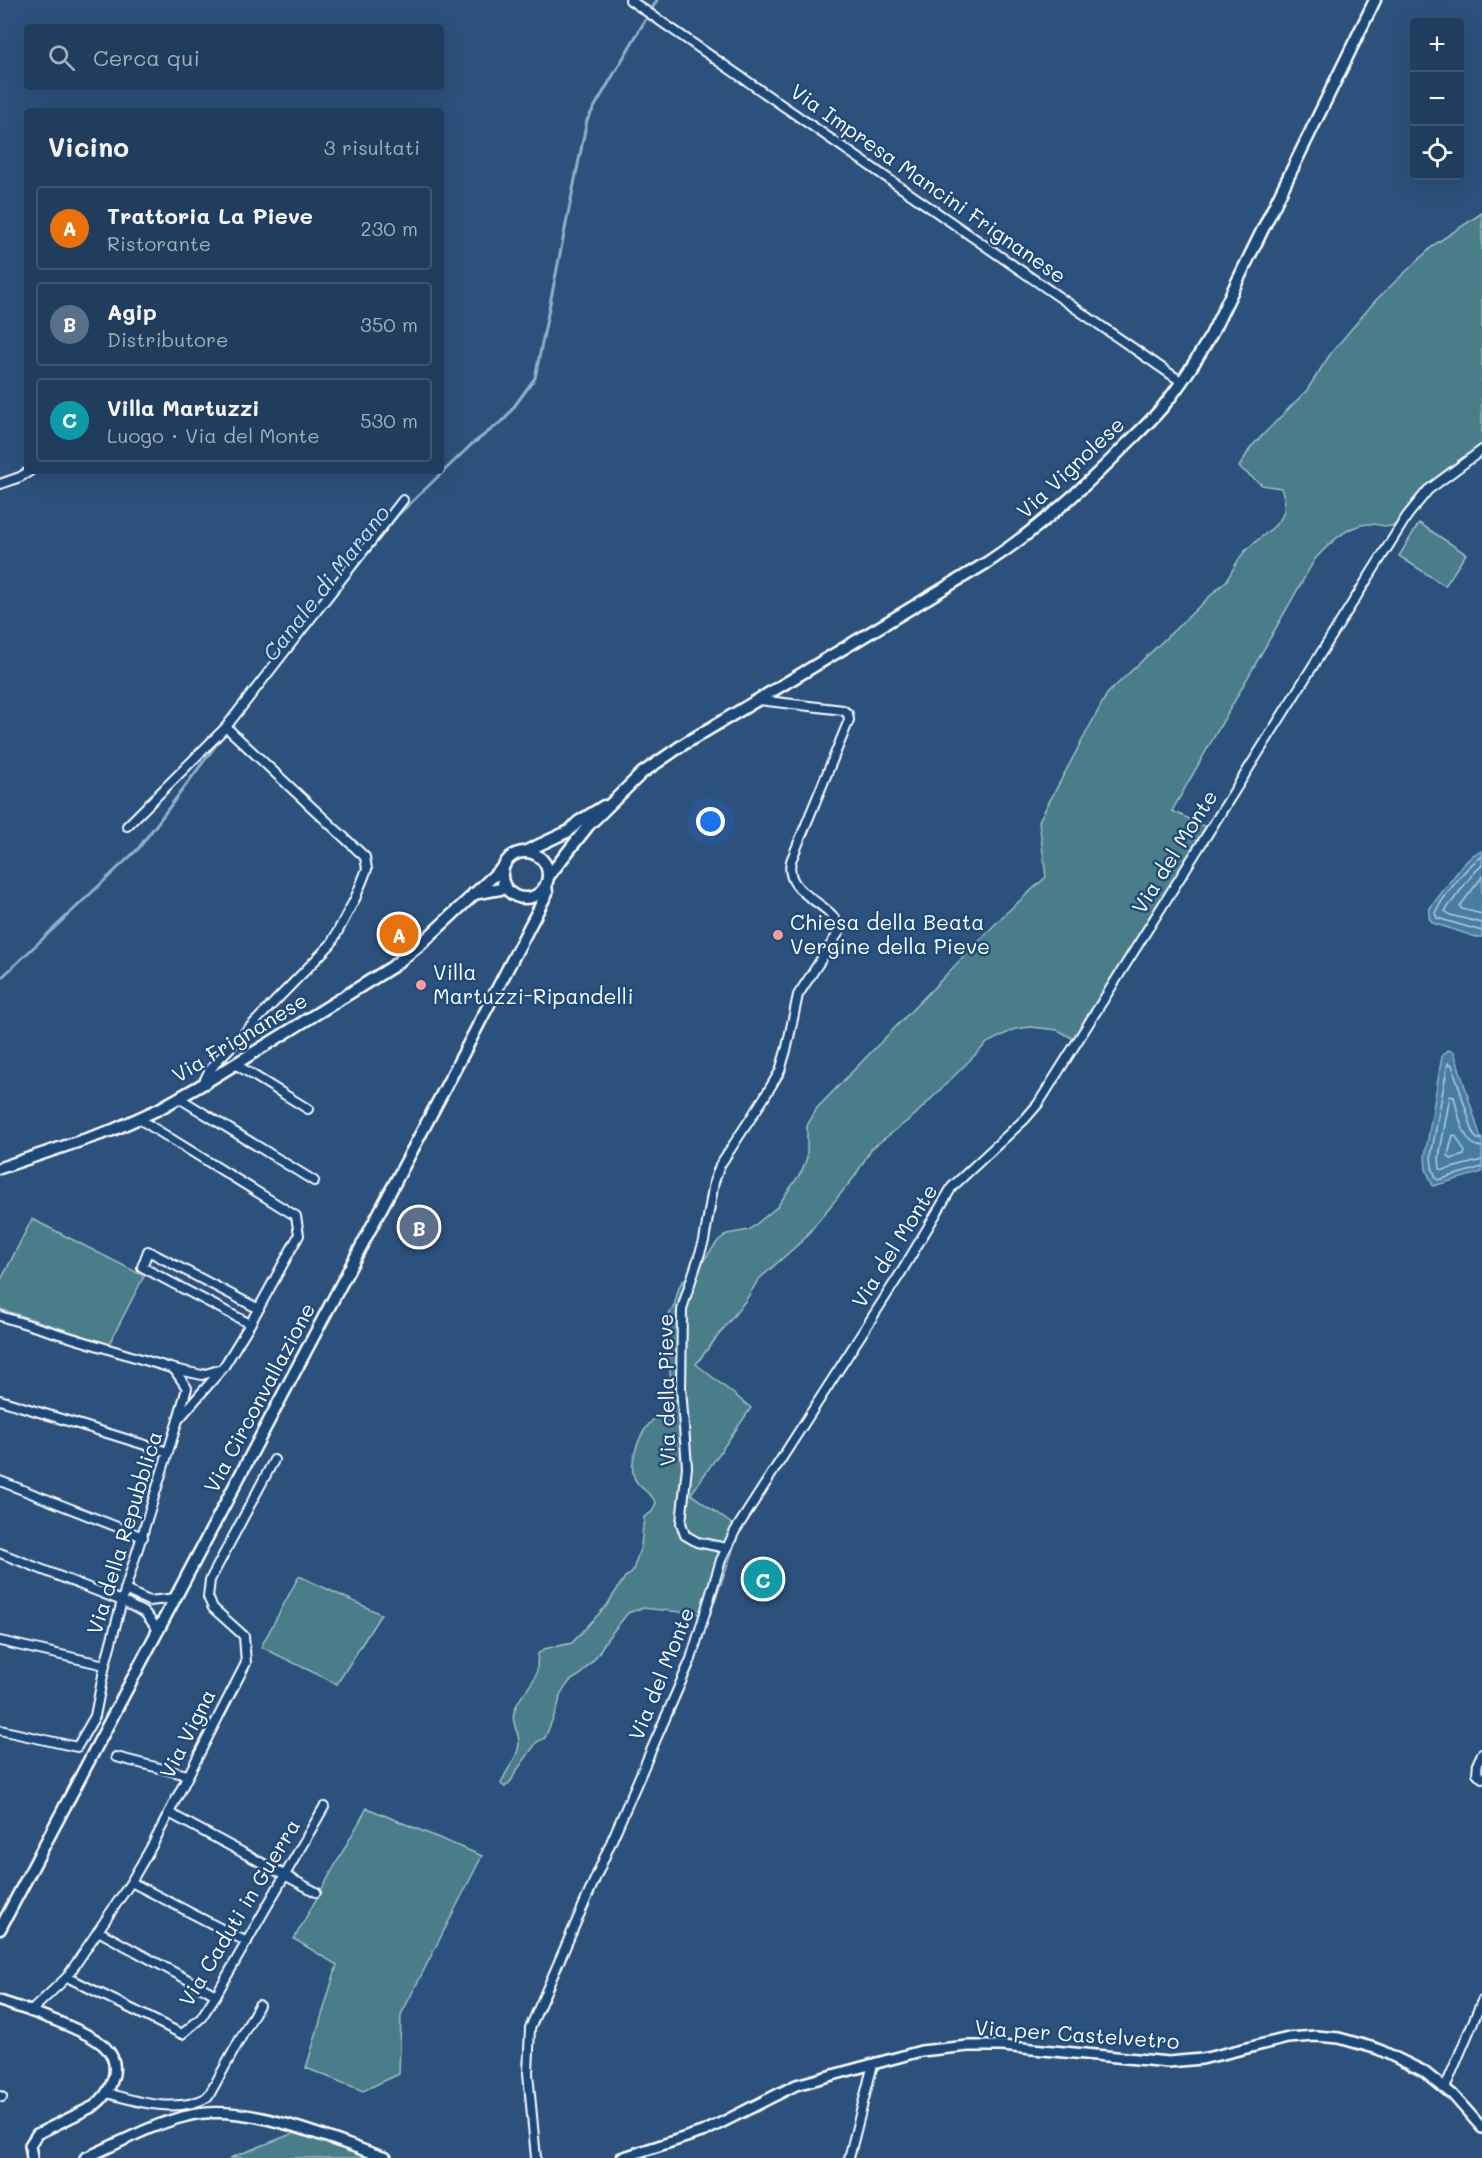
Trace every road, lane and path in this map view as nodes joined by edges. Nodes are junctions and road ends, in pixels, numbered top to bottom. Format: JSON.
{"nodes":[{"id":1,"x":630,"y":0,"type":"edge"},
{"id":2,"x":1374,"y":0,"type":"edge"},
{"id":3,"x":1182,"y":382,"type":"junction"},
{"id":4,"x":1482,"y":450,"type":"edge"},
{"id":5,"x":25,"y":474,"type":"edge"},
{"id":6,"x":0,"y":484,"type":"edge"},
{"id":7,"x":403,"y":500,"type":"dead end"},
{"id":8,"x":759,"y":700,"type":"junction"},
{"id":9,"x":228,"y":729,"type":"junction"},
{"id":10,"x":615,"y":800,"type":"junction"},
{"id":11,"x":127,"y":826,"type":"dead end"},
{"id":12,"x":524,"y":852,"type":"junction"},
{"id":13,"x":503,"y":867,"type":"junction"},
{"id":14,"x":547,"y":880,"type":"junction"},
{"id":15,"x":506,"y":888,"type":"junction"},
{"id":16,"x":473,"y":894,"type":"junction"},
{"id":17,"x":528,"y":898,"type":"junction"},
{"id":18,"x":534,"y":918,"type":"junction"},
{"id":19,"x":235,"y":1064,"type":"junction"},
{"id":20,"x":202,"y":1084,"type":"junction"},
{"id":21,"x":179,"y":1098,"type":"junction"},
{"id":22,"x":308,"y":1109,"type":"dead end"},
{"id":23,"x":139,"y":1119,"type":"junction"},
{"id":24,"x":0,"y":1168,"type":"edge"},
{"id":25,"x":314,"y":1181,"type":"dead end"},
{"id":26,"x":259,"y":1309,"type":"junction"},
{"id":27,"x":0,"y":1316,"type":"edge"},
{"id":28,"x":250,"y":1324,"type":"junction"},
{"id":29,"x":223,"y":1368,"type":"junction"},
{"id":30,"x":174,"y":1369,"type":"junction"},
{"id":31,"x":0,"y":1400,"type":"edge"},
{"id":32,"x":178,"y":1420,"type":"junction"},
{"id":33,"x":168,"y":1452,"type":"junction"},
{"id":34,"x":274,"y":1460,"type":"dead end"},
{"id":35,"x":0,"y":1481,"type":"edge"},
{"id":36,"x":143,"y":1537,"type":"junction"},
{"id":37,"x":726,"y":1548,"type":"junction"},
{"id":38,"x":0,"y":1553,"type":"edge"},
{"id":39,"x":124,"y":1590,"type":"junction"},
{"id":40,"x":176,"y":1598,"type":"junction"},
{"id":41,"x":122,"y":1601,"type":"junction"},
{"id":42,"x":159,"y":1631,"type":"junction"},
{"id":43,"x":0,"y":1641,"type":"edge"},
{"id":44,"x":105,"y":1665,"type":"junction"},
{"id":45,"x":0,"y":1730,"type":"edge"},
{"id":46,"x":1482,"y":1754,"type":"edge"},
{"id":47,"x":116,"y":1756,"type":"dead end"},
{"id":48,"x":187,"y":1776,"type":"junction"},
{"id":49,"x":1482,"y":1778,"type":"edge"},
{"id":50,"x":324,"y":1807,"type":"dead end"},
{"id":51,"x":169,"y":1813,"type":"junction"},
{"id":52,"x":285,"y":1876,"type":"junction"},
{"id":53,"x":131,"y":1882,"type":"junction"},
{"id":54,"x":316,"y":1892,"type":"dead end"},
{"id":55,"x":0,"y":1929,"type":"edge"},
{"id":56,"x":98,"y":1931,"type":"junction"},
{"id":57,"x":247,"y":1942,"type":"junction"},
{"id":58,"x":68,"y":1977,"type":"junction"},
{"id":59,"x":216,"y":1995,"type":"junction"},
{"id":60,"x":0,"y":2001,"type":"edge"},
{"id":61,"x":1482,"y":2001,"type":"edge"},
{"id":62,"x":259,"y":2005,"type":"dead end"},
{"id":63,"x":30,"y":2012,"type":"junction"},
{"id":64,"x":873,"y":2064,"type":"junction"},
{"id":65,"x":1445,"y":2088,"type":"junction"},
{"id":66,"x":107,"y":2093,"type":"junction"},
{"id":67,"x":1482,"y":2128,"type":"edge"},
{"id":68,"x":32,"y":2158,"type":"edge"},
{"id":69,"x":85,"y":2158,"type":"edge"},
{"id":70,"x":386,"y":2158,"type":"edge"},
{"id":71,"x":536,"y":2158,"type":"edge"},
{"id":72,"x":621,"y":2158,"type":"edge"},
{"id":73,"x":849,"y":2158,"type":"edge"}],
"edges":[{"from":1,"to":3,"type":"street","name":"Via Impresa Mancini Frignanese"},
{"from":2,"to":3,"type":"main road","name":"Via Vignolese"},
{"from":3,"to":8,"type":"main road","name":"Via Vignolese"},
{"from":4,"to":37,"type":"street","name":"Via del Monte"},
{"from":5,"to":6,"type":"street"},
{"from":7,"to":9,"type":"street"},
{"from":8,"to":10,"type":"main road","name":"Via Vignolese"},
{"from":8,"to":37,"type":"street","name":"Via della Pieve"},
{"from":9,"to":11,"type":"street"},
{"from":9,"to":20,"type":"street"},
{"from":10,"to":12,"type":"main road"},
{"from":10,"to":14,"type":"main road","name":"Via Circonvallazione"},
{"from":12,"to":13,"type":"main road"},
{"from":12,"to":14,"type":"main road"},
{"from":13,"to":15,"type":"main road"},
{"from":13,"to":16,"type":"main road","name":"Via Frignanese"},
{"from":14,"to":17,"type":"main road"},
{"from":14,"to":18,"type":"main road","name":"Via Circonvallazione"},
{"from":15,"to":16,"type":"main road"},
{"from":15,"to":17,"type":"main road"},
{"from":16,"to":19,"type":"main road","name":"Via Frignanese"},
{"from":17,"to":18,"type":"main road"},
{"from":18,"to":40,"type":"main road","name":"Via Circonvallazione"},
{"from":19,"to":20,"type":"main road","name":"Via Frignanese"},
{"from":19,"to":22,"type":"street"},
{"from":20,"to":21,"type":"main road","name":"Via Frignanese"},
{"from":21,"to":23,"type":"main road","name":"Via Frignanese"},
{"from":21,"to":25,"type":"street"},
{"from":23,"to":24,"type":"main road","name":"Via Frignanese"},
{"from":23,"to":26,"type":"street","name":"Via della Repubblica"},
{"from":26,"to":28,"type":"street","name":"Via della Repubblica"},
{"from":26,"to":28,"type":"street"},
{"from":27,"to":30,"type":"street"},
{"from":28,"to":29,"type":"street","name":"Via della Repubblica"},
{"from":29,"to":30,"type":"street"},
{"from":29,"to":32,"type":"street","name":"Via della Repubblica"},
{"from":30,"to":32,"type":"street"},
{"from":31,"to":33,"type":"street"},
{"from":32,"to":33,"type":"street","name":"Via della Repubblica"},
{"from":33,"to":36,"type":"street","name":"Via della Repubblica"},
{"from":34,"to":48,"type":"street","name":"Via Vigna"},
{"from":35,"to":36,"type":"street"},
{"from":36,"to":39,"type":"street","name":"Via della Repubblica"},
{"from":37,"to":71,"type":"street","name":"Via del Monte"},
{"from":38,"to":41,"type":"street"},
{"from":39,"to":40,"type":"street"},
{"from":39,"to":41,"type":"street","name":"Via della Repubblica"},
{"from":40,"to":42,"type":"main road","name":"Via Circonvallazione"},
{"from":41,"to":42,"type":"street"},
{"from":41,"to":44,"type":"street","name":"Via della Repubblica"},
{"from":42,"to":55,"type":"main road","name":"Via Circonvallazione"},
{"from":43,"to":44,"type":"street"},
{"from":44,"to":45,"type":"street","name":"Via della Repubblica"},
{"from":46,"to":49,"type":"street"},
{"from":47,"to":48,"type":"street"},
{"from":48,"to":51,"type":"street","name":"Via Vigna"},
{"from":50,"to":52,"type":"street","name":"Via Caduti in Guerra"},
{"from":51,"to":52,"type":"street"},
{"from":51,"to":53,"type":"street","name":"Via Vigna"},
{"from":52,"to":54,"type":"street"},
{"from":52,"to":57,"type":"street","name":"Via Caduti in Guerra"},
{"from":53,"to":56,"type":"street","name":"Via Vigna"},
{"from":53,"to":57,"type":"street"},
{"from":56,"to":58,"type":"street","name":"Via Vigna"},
{"from":56,"to":59,"type":"street"},
{"from":57,"to":59,"type":"street","name":"Via Caduti in Guerra"},
{"from":58,"to":59,"type":"street","name":"Via Caduti in Guerra"},
{"from":58,"to":63,"type":"street","name":"Via Vigna"},
{"from":60,"to":63,"type":"street"},
{"from":61,"to":65,"type":"street"},
{"from":62,"to":66,"type":"street"},
{"from":63,"to":66,"type":"street"},
{"from":64,"to":65,"type":"street","name":"Via per Castelvetro"},
{"from":64,"to":72,"type":"street","name":"Via per Castelvetro"},
{"from":64,"to":73,"type":"street"},
{"from":65,"to":67,"type":"street","name":"Via per Castelvetro"},
{"from":66,"to":68,"type":"street"},
{"from":69,"to":70,"type":"street"}]}
